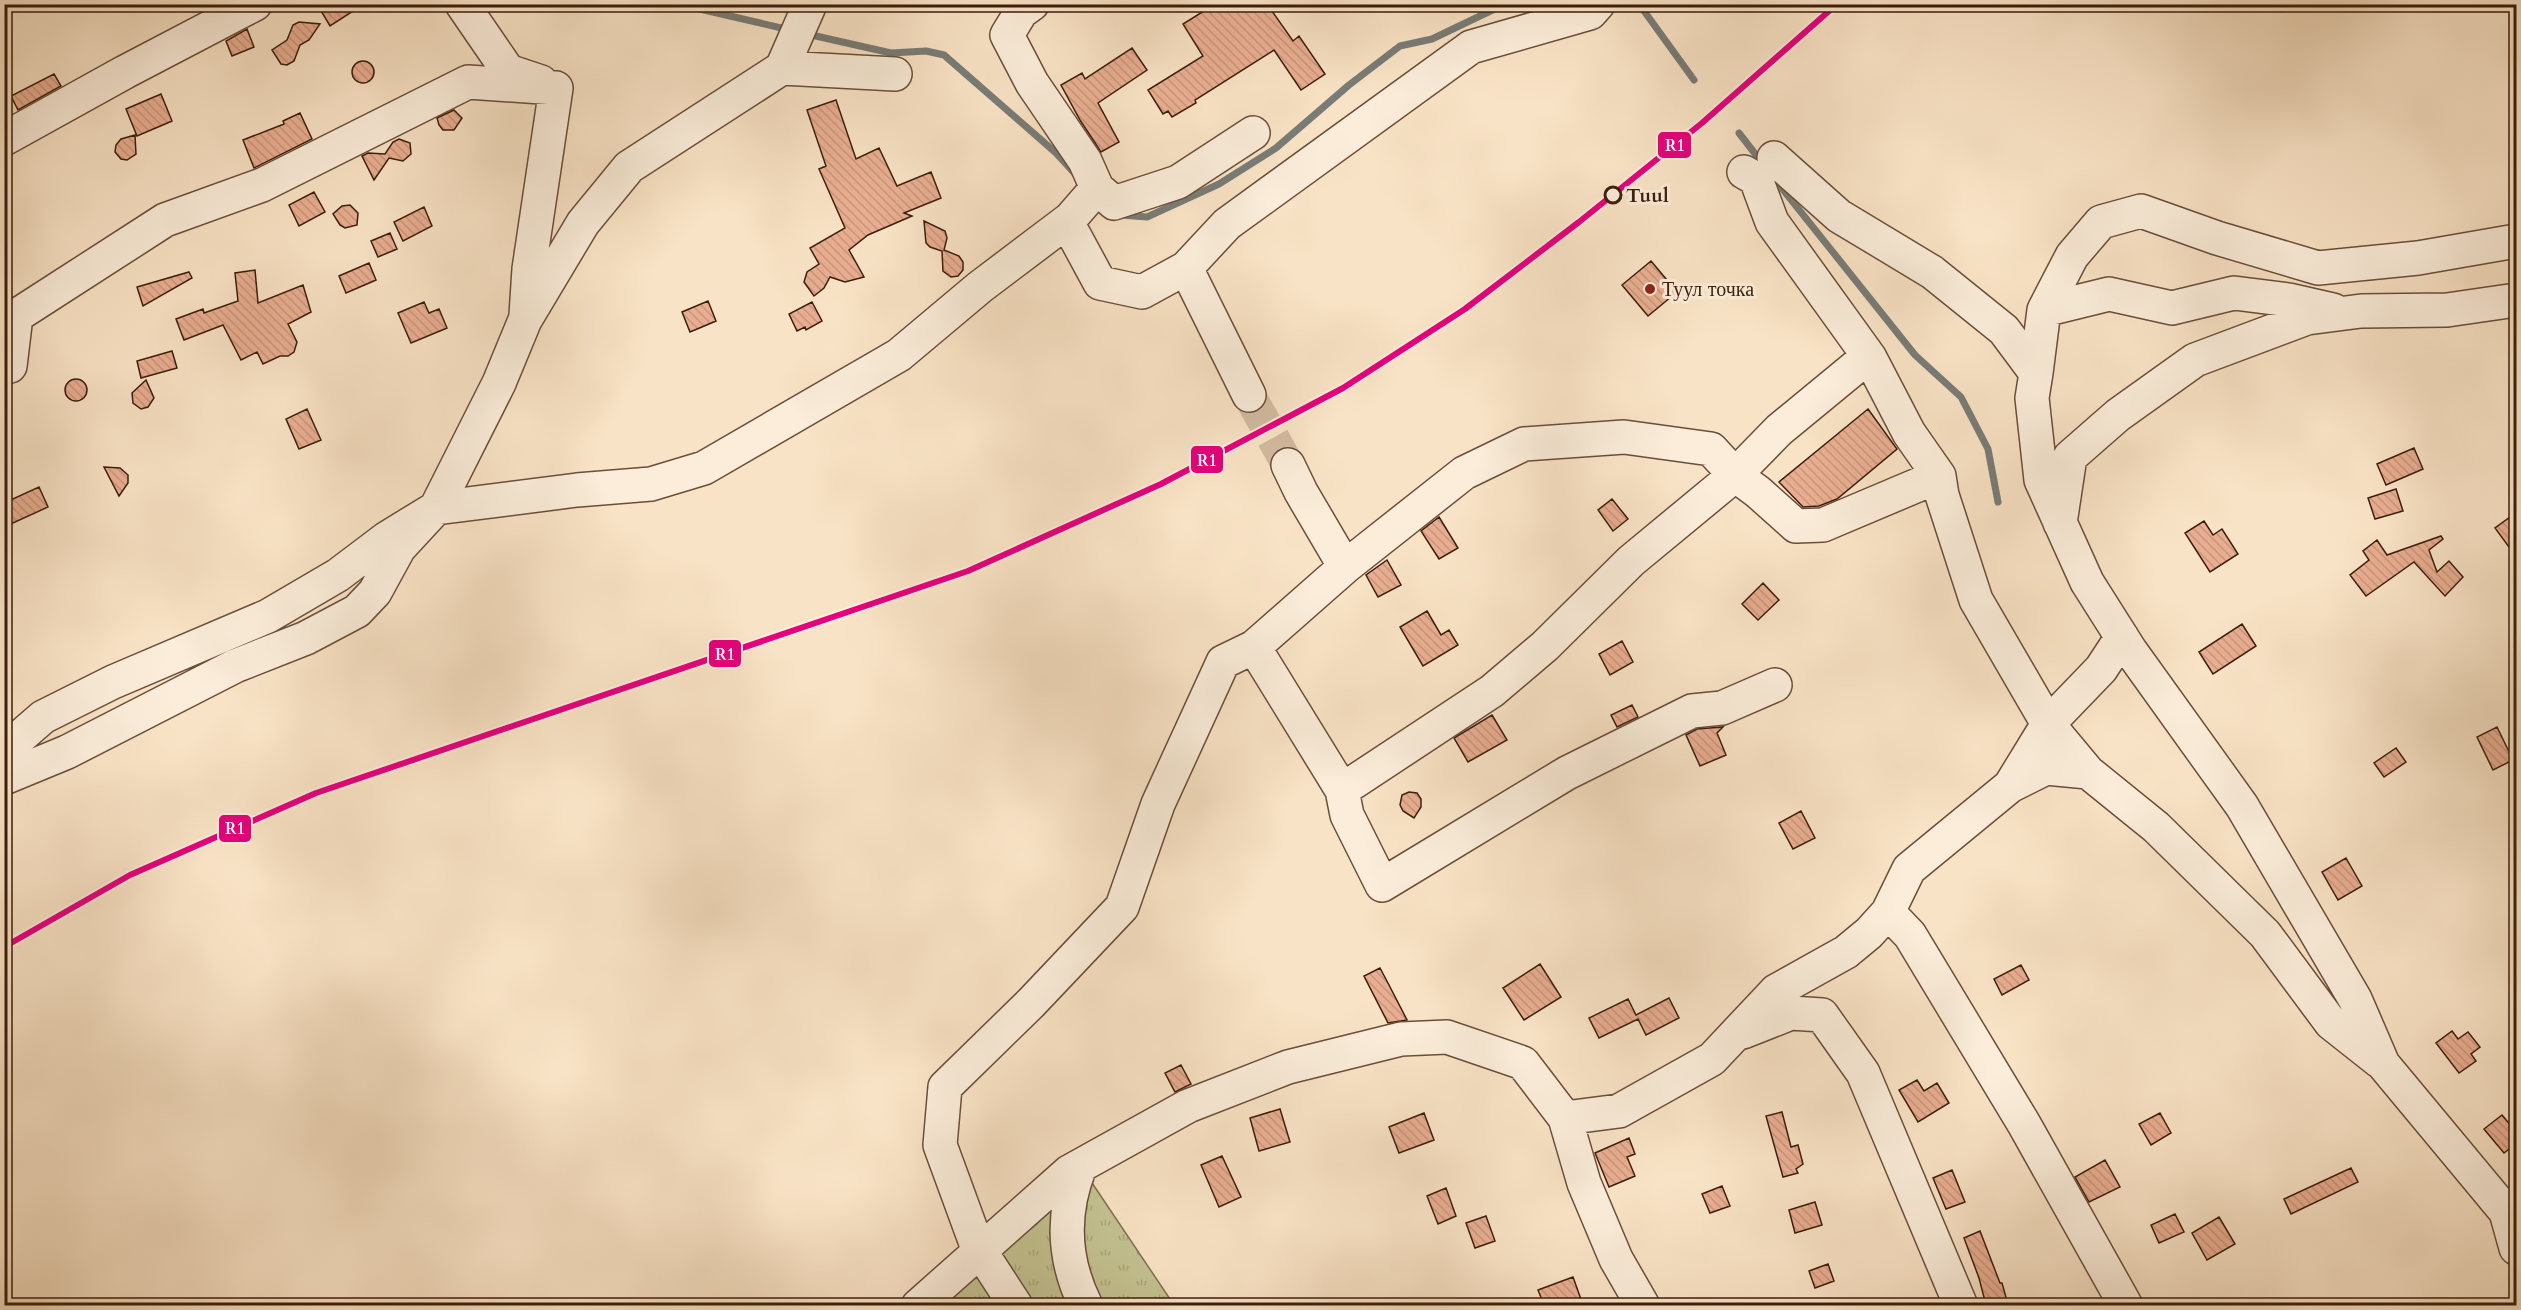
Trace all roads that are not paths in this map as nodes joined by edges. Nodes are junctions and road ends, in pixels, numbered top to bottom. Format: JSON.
{"nodes":[{"id":1,"x":255,"y":4,"type":"edge"},
{"id":2,"x":462,"y":4,"type":"edge"},
{"id":3,"x":1032,"y":4,"type":"edge"},
{"id":4,"x":1599,"y":4,"type":"edge"},
{"id":5,"x":797,"y":34,"type":"edge"},
{"id":6,"x":895,"y":74,"type":"dead end"},
{"id":7,"x":556,"y":88,"type":"junction"},
{"id":8,"x":1253,"y":133,"type":"dead end"},
{"id":9,"x":4,"y":139,"type":"edge"},
{"id":10,"x":1774,"y":158,"type":"dead end"},
{"id":11,"x":1744,"y":172,"type":"dead end"},
{"id":12,"x":1086,"y":200,"type":"junction"},
{"id":13,"x":2517,"y":241,"type":"edge"},
{"id":14,"x":1186,"y":268,"type":"junction"},
{"id":15,"x":2517,"y":300,"type":"edge"},
{"id":16,"x":2044,"y":310,"type":"junction"},
{"id":17,"x":2345,"y":313,"type":"junction"},
{"id":18,"x":10,"y":316,"type":"edge"},
{"id":19,"x":525,"y":320,"type":"junction"},
{"id":20,"x":1870,"y":358,"type":"junction"},
{"id":21,"x":10,"y":366,"type":"dead end"},
{"id":22,"x":2036,"y":373,"type":"junction"},
{"id":23,"x":1249,"y":395,"type":"tunnel mouth"},
{"id":24,"x":1288,"y":465,"type":"tunnel mouth"},
{"id":25,"x":1735,"y":475,"type":"junction"},
{"id":26,"x":1939,"y":476,"type":"junction"},
{"id":27,"x":436,"y":508,"type":"junction"},
{"id":28,"x":2060,"y":523,"type":"junction"},
{"id":29,"x":1345,"y":567,"type":"junction"},
{"id":30,"x":268,"y":616,"type":"junction"},
{"id":31,"x":2122,"y":637,"type":"junction"},
{"id":32,"x":1254,"y":647,"type":"junction"},
{"id":33,"x":235,"y":666,"type":"junction"},
{"id":34,"x":1775,"y":685,"type":"dead end"},
{"id":35,"x":2048,"y":724,"type":"junction"},
{"id":36,"x":4,"y":750,"type":"edge"},
{"id":37,"x":2088,"y":772,"type":"junction"},
{"id":38,"x":4,"y":778,"type":"edge"},
{"id":39,"x":2010,"y":786,"type":"junction"},
{"id":40,"x":1342,"y":790,"type":"junction"},
{"id":41,"x":1888,"y":912,"type":"junction"},
{"id":42,"x":1733,"y":1036,"type":"junction"},
{"id":43,"x":2383,"y":1064,"type":"junction"},
{"id":44,"x":1565,"y":1118,"type":"junction"},
{"id":45,"x":1080,"y":1167,"type":"junction"},
{"id":46,"x":2511,"y":1207,"type":"edge"},
{"id":47,"x":2517,"y":1248,"type":"edge"},
{"id":48,"x":980,"y":1251,"type":"junction"},
{"id":49,"x":918,"y":1305,"type":"edge"},
{"id":50,"x":1016,"y":1305,"type":"edge"},
{"id":51,"x":1086,"y":1305,"type":"edge"},
{"id":52,"x":1643,"y":1305,"type":"edge"},
{"id":53,"x":1961,"y":1305,"type":"edge"},
{"id":54,"x":2126,"y":1305,"type":"edge"}],
"edges":[{"from":1,"to":9,"type":"street"},
{"from":2,"to":7,"type":"street"},
{"from":3,"to":12,"type":"street"},
{"from":4,"to":14,"type":"street"},
{"from":5,"to":6,"type":"street"},
{"from":5,"to":19,"type":"street"},
{"from":7,"to":18,"type":"street"},
{"from":7,"to":19,"type":"street"},
{"from":8,"to":12,"type":"street"},
{"from":10,"to":22,"type":"street"},
{"from":11,"to":20,"type":"street"},
{"from":12,"to":14,"type":"street"},
{"from":12,"to":27,"type":"street"},
{"from":13,"to":16,"type":"street"},
{"from":14,"to":23,"type":"street"},
{"from":15,"to":17,"type":"street"},
{"from":16,"to":17,"type":"street"},
{"from":16,"to":22,"type":"street"},
{"from":17,"to":28,"type":"street"},
{"from":18,"to":21,"type":"street"},
{"from":19,"to":27,"type":"street"},
{"from":20,"to":25,"type":"street"},
{"from":20,"to":26,"type":"street"},
{"from":22,"to":28,"type":"street"},
{"from":24,"to":29,"type":"street"},
{"from":25,"to":26,"type":"street"},
{"from":25,"to":29,"type":"street"},
{"from":25,"to":40,"type":"street"},
{"from":26,"to":35,"type":"street"},
{"from":27,"to":30,"type":"street"},
{"from":27,"to":33,"type":"street"},
{"from":28,"to":31,"type":"street"},
{"from":29,"to":32,"type":"street"},
{"from":30,"to":33,"type":"street"},
{"from":30,"to":36,"type":"street"},
{"from":31,"to":35,"type":"street"},
{"from":31,"to":43,"type":"street"},
{"from":32,"to":40,"type":"street"},
{"from":32,"to":48,"type":"street"},
{"from":33,"to":38,"type":"street"},
{"from":34,"to":40,"type":"street"},
{"from":35,"to":37,"type":"street"},
{"from":35,"to":39,"type":"street"},
{"from":37,"to":39,"type":"street"},
{"from":37,"to":43,"type":"street"},
{"from":39,"to":41,"type":"street"},
{"from":41,"to":42,"type":"street"},
{"from":41,"to":54,"type":"street"},
{"from":42,"to":44,"type":"street"},
{"from":42,"to":53,"type":"street"},
{"from":43,"to":46,"type":"street"},
{"from":44,"to":45,"type":"street"},
{"from":44,"to":52,"type":"street"},
{"from":45,"to":48,"type":"street"},
{"from":45,"to":51,"type":"street"},
{"from":46,"to":47,"type":"street"},
{"from":48,"to":49,"type":"street"},
{"from":48,"to":50,"type":"street"}]}
